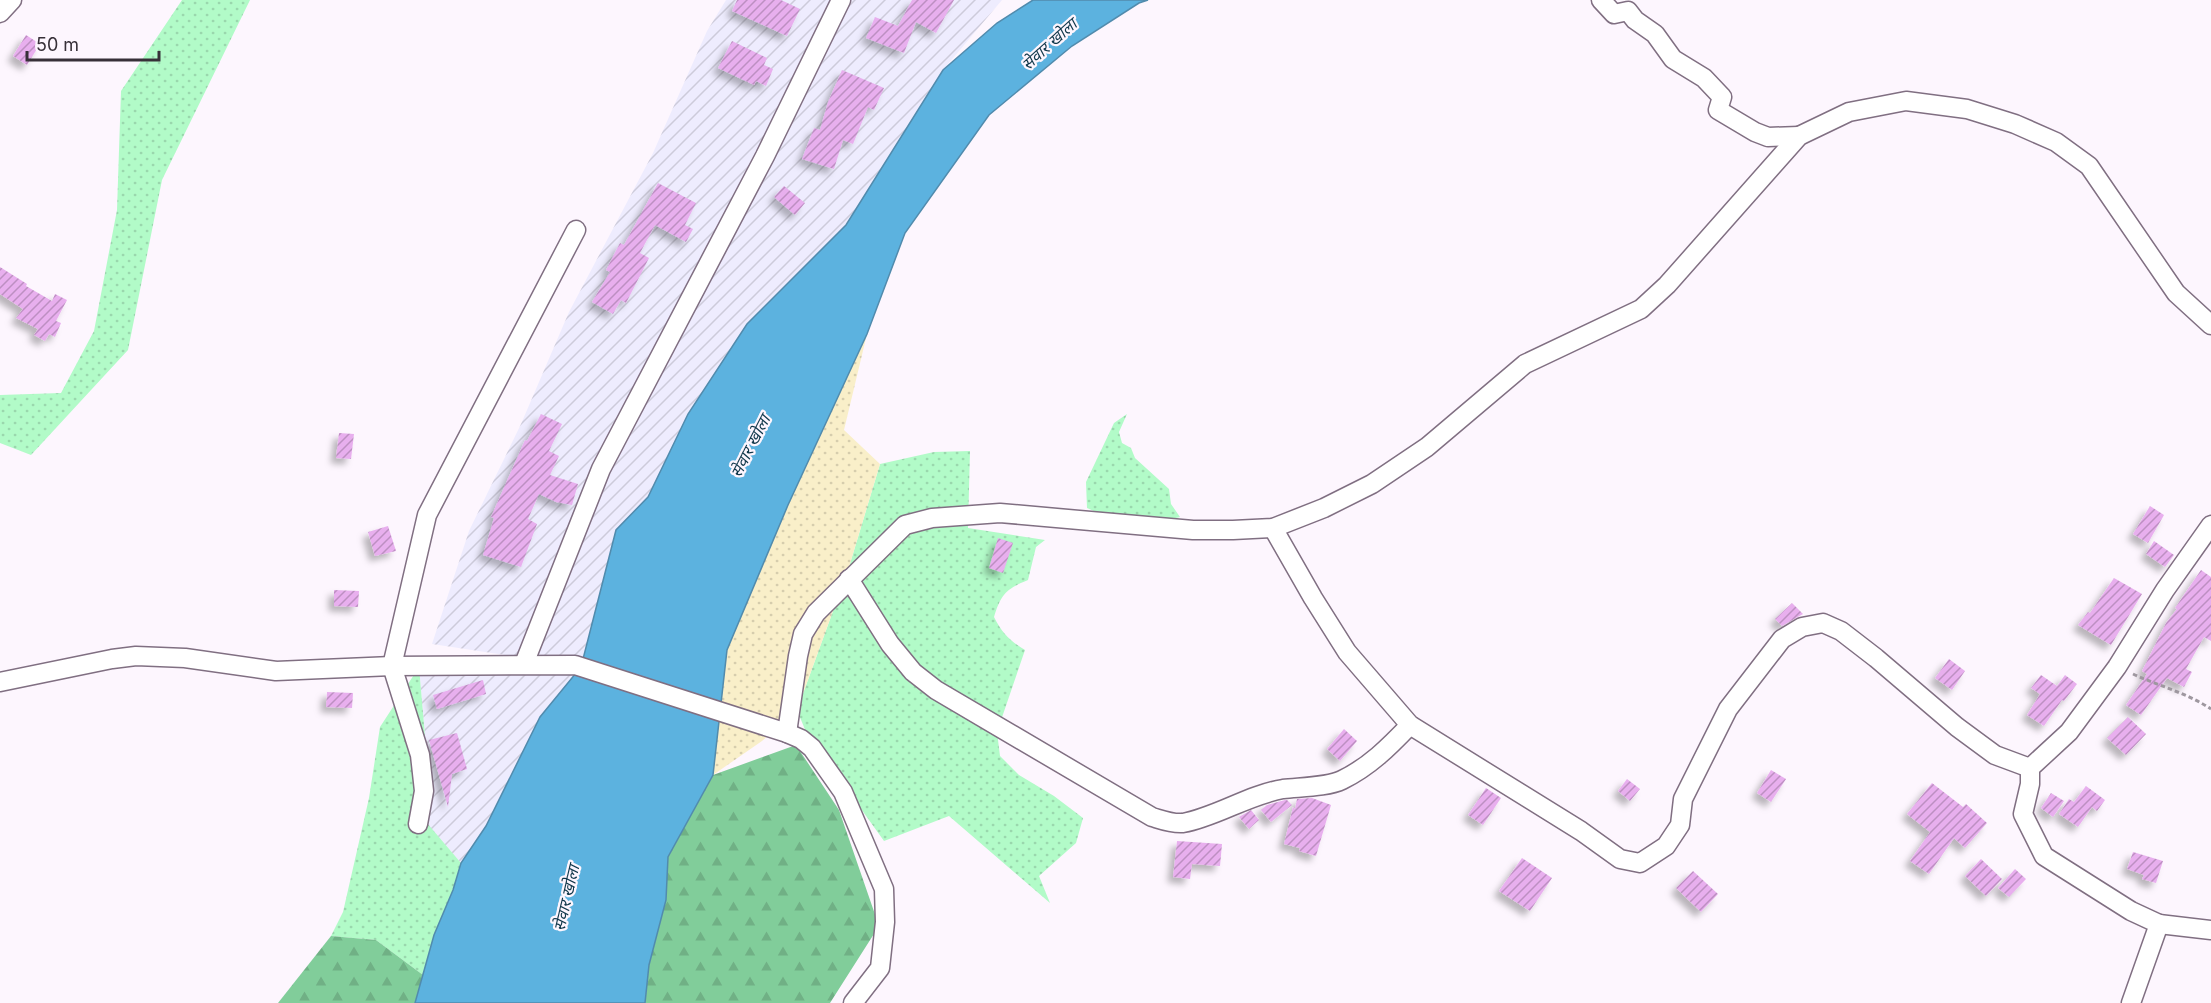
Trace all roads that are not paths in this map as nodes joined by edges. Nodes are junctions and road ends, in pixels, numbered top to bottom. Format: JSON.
{"nodes":[{"id":1,"x":12,"y":0,"type":"edge"},
{"id":2,"x":841,"y":0,"type":"edge"},
{"id":3,"x":1601,"y":0,"type":"edge"},
{"id":4,"x":0,"y":13,"type":"edge"},
{"id":5,"x":1799,"y":136,"type":"junction"},
{"id":6,"x":576,"y":230,"type":"dead end"},
{"id":7,"x":2211,"y":325,"type":"edge"},
{"id":8,"x":2211,"y":525,"type":"edge"},
{"id":9,"x":1273,"y":528,"type":"junction"},
{"id":10,"x":849,"y":579,"type":"junction"},
{"id":11,"x":524,"y":664,"type":"junction"},
{"id":12,"x":392,"y":666,"type":"junction"},
{"id":13,"x":0,"y":682,"type":"edge"},
{"id":14,"x":1410,"y":725,"type":"junction"},
{"id":15,"x":787,"y":733,"type":"junction"},
{"id":16,"x":2030,"y":768,"type":"junction"},
{"id":17,"x":418,"y":824,"type":"dead end"},
{"id":18,"x":2159,"y":924,"type":"junction"},
{"id":19,"x":2211,"y":930,"type":"edge"},
{"id":20,"x":853,"y":1003,"type":"edge"},
{"id":21,"x":2131,"y":1003,"type":"edge"}],
"edges":[{"from":1,"to":4,"type":"street"},
{"from":2,"to":11,"type":"street"},
{"from":3,"to":5,"type":"street"},
{"from":5,"to":7,"type":"street"},
{"from":5,"to":9,"type":"street"},
{"from":6,"to":12,"type":"street"},
{"from":8,"to":16,"type":"street"},
{"from":9,"to":10,"type":"street"},
{"from":9,"to":14,"type":"street"},
{"from":10,"to":14,"type":"street"},
{"from":10,"to":15,"type":"street"},
{"from":11,"to":12,"type":"street"},
{"from":11,"to":15,"type":"street"},
{"from":12,"to":13,"type":"street"},
{"from":12,"to":17,"type":"street"},
{"from":14,"to":16,"type":"street"},
{"from":15,"to":20,"type":"street"},
{"from":16,"to":18,"type":"street"},
{"from":18,"to":19,"type":"street"},
{"from":18,"to":21,"type":"street"}]}
